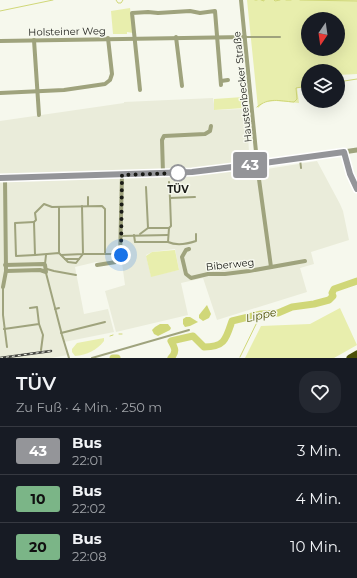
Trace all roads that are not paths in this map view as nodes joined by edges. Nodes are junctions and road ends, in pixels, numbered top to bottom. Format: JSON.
{"nodes":[{"id":1,"x":241,"y":0,"type":"edge"},
{"id":2,"x":176,"y":37,"type":"junction"},
{"id":3,"x":217,"y":37,"type":"junction"},
{"id":4,"x":245,"y":37,"type":"junction"},
{"id":5,"x":280,"y":37,"type":"dead end"},
{"id":6,"x":108,"y":38,"type":"junction"},
{"id":7,"x":135,"y":38,"type":"junction"},
{"id":8,"x":0,"y":40,"type":"edge"},
{"id":9,"x":34,"y":40,"type":"junction"},
{"id":10,"x":228,"y":80,"type":"dead end"},
{"id":11,"x":182,"y":86,"type":"dead end"},
{"id":12,"x":38,"y":90,"type":"junction"},
{"id":13,"x":140,"y":90,"type":"dead end"},
{"id":14,"x":0,"y":93,"type":"edge"},
{"id":15,"x":39,"y":115,"type":"dead end"},
{"id":16,"x":211,"y":126,"type":"dead end"},
{"id":17,"x":357,"y":150,"type":"edge"},
{"id":18,"x":344,"y":152,"type":"junction"},
{"id":19,"x":300,"y":158,"type":"junction"},
{"id":20,"x":257,"y":164,"type":"junction"},
{"id":21,"x":301,"y":168,"type":"dead end"},
{"id":22,"x":163,"y":173,"type":"junction"},
{"id":23,"x":122,"y":175,"type":"junction"},
{"id":24,"x":2,"y":178,"type":"edge"},
{"id":25,"x":169,"y":182,"type":"dead end"},
{"id":26,"x":146,"y":187,"type":"dead end"},
{"id":27,"x":357,"y":189,"type":"edge"},
{"id":28,"x":88,"y":197,"type":"dead end"},
{"id":29,"x":195,"y":197,"type":"dead end"},
{"id":30,"x":170,"y":198,"type":"junction"},
{"id":31,"x":82,"y":206,"type":"junction"},
{"id":32,"x":88,"y":206,"type":"junction"},
{"id":33,"x":59,"y":207,"type":"junction"},
{"id":34,"x":34,"y":222,"type":"junction"},
{"id":35,"x":148,"y":228,"type":"junction"},
{"id":36,"x":169,"y":228,"type":"junction"},
{"id":37,"x":196,"y":234,"type":"dead end"},
{"id":38,"x":134,"y":235,"type":"junction"},
{"id":39,"x":139,"y":235,"type":"junction"},
{"id":40,"x":168,"y":235,"type":"junction"},
{"id":41,"x":121,"y":236,"type":"junction"},
{"id":42,"x":168,"y":242,"type":"junction"},
{"id":43,"x":189,"y":249,"type":"dead end"},
{"id":44,"x":60,"y":254,"type":"junction"},
{"id":45,"x":83,"y":254,"type":"junction"},
{"id":46,"x":105,"y":254,"type":"junction"},
{"id":47,"x":35,"y":255,"type":"junction"},
{"id":48,"x":46,"y":255,"type":"junction"},
{"id":49,"x":120,"y":259,"type":"junction"},
{"id":50,"x":305,"y":261,"type":"dead end"},
{"id":51,"x":5,"y":265,"type":"junction"},
{"id":52,"x":97,"y":265,"type":"dead end"},
{"id":53,"x":271,"y":267,"type":"junction"},
{"id":54,"x":47,"y":269,"type":"junction"},
{"id":55,"x":6,"y":271,"type":"junction"},
{"id":56,"x":76,"y":275,"type":"dead end"},
{"id":57,"x":2,"y":281,"type":"edge"},
{"id":58,"x":3,"y":287,"type":"joint"},
{"id":59,"x":30,"y":308,"type":"dead end"},
{"id":60,"x":60,"y":308,"type":"dead end"},
{"id":61,"x":55,"y":309,"type":"junction"},
{"id":62,"x":2,"y":315,"type":"edge"},
{"id":63,"x":105,"y":322,"type":"dead end"},
{"id":64,"x":39,"y":324,"type":"junction"},
{"id":65,"x":4,"y":329,"type":"junction"},
{"id":66,"x":189,"y":330,"type":"dead end"},
{"id":67,"x":61,"y":333,"type":"junction"},
{"id":68,"x":5,"y":334,"type":"junction"},
{"id":69,"x":0,"y":335,"type":"edge"},
{"id":70,"x":7,"y":347,"type":"dead end"},
{"id":71,"x":41,"y":350,"type":"dead end"},
{"id":72,"x":357,"y":354,"type":"edge"},
{"id":73,"x":69,"y":358,"type":"edge"},
{"id":74,"x":92,"y":358,"type":"edge"},
{"id":75,"x":350,"y":358,"type":"edge"}],
"edges":[{"from":1,"to":4,"type":"street","name":"Haustenbecker Straße"},
{"from":2,"to":3,"type":"street","name":"Holsteiner Weg"},
{"from":2,"to":7,"type":"street","name":"Holsteiner Weg"},
{"from":2,"to":11,"type":"street"},
{"from":3,"to":4,"type":"street","name":"Holsteiner Weg"},
{"from":3,"to":7,"type":"street"},
{"from":3,"to":10,"type":"street"},
{"from":4,"to":5,"type":"lane"},
{"from":4,"to":20,"type":"street","name":"Haustenbecker Straße"},
{"from":6,"to":7,"type":"street","name":"Holsteiner Weg"},
{"from":6,"to":9,"type":"street","name":"Holsteiner Weg"},
{"from":6,"to":12,"type":"street"},
{"from":7,"to":13,"type":"street"},
{"from":8,"to":9,"type":"street","name":"Holsteiner Weg"},
{"from":9,"to":12,"type":"street"},
{"from":12,"to":14,"type":"street"},
{"from":12,"to":15,"type":"street"},
{"from":16,"to":22,"type":"street"},
{"from":17,"to":18,"type":"street"},
{"from":18,"to":19,"type":"street"},
{"from":18,"to":27,"type":"street"},
{"from":19,"to":20,"type":"street"},
{"from":19,"to":21,"type":"lane"},
{"from":20,"to":22,"type":"street"},
{"from":20,"to":53,"type":"street","name":"Haustenbecker Straße"},
{"from":22,"to":23,"type":"street"},
{"from":23,"to":24,"type":"street"},
{"from":23,"to":41,"type":"street"},
{"from":24,"to":51,"type":"street"},
{"from":25,"to":30,"type":"lane"},
{"from":26,"to":35,"type":"lane"},
{"from":28,"to":32,"type":"lane"},
{"from":29,"to":30,"type":"lane"},
{"from":30,"to":36,"type":"lane"},
{"from":31,"to":32,"type":"lane"},
{"from":31,"to":33,"type":"lane"},
{"from":31,"to":45,"type":"lane"},
{"from":32,"to":46,"type":"lane"},
{"from":33,"to":34,"type":"lane"},
{"from":33,"to":44,"type":"lane"},
{"from":34,"to":47,"type":"lane"},
{"from":34,"to":47,"type":"lane"},
{"from":35,"to":36,"type":"lane"},
{"from":35,"to":39,"type":"lane"},
{"from":36,"to":40,"type":"lane"},
{"from":37,"to":42,"type":"lane"},
{"from":38,"to":39,"type":"lane"},
{"from":38,"to":41,"type":"lane"},
{"from":38,"to":42,"type":"lane"},
{"from":39,"to":40,"type":"lane"},
{"from":40,"to":42,"type":"lane"},
{"from":41,"to":49,"type":"street"},
{"from":43,"to":53,"type":"street","name":"Biberweg"},
{"from":44,"to":45,"type":"lane"},
{"from":44,"to":45,"type":"lane"},
{"from":44,"to":48,"type":"lane"},
{"from":45,"to":46,"type":"lane"},
{"from":46,"to":49,"type":"lane"},
{"from":47,"to":48,"type":"lane"},
{"from":48,"to":54,"type":"lane"},
{"from":49,"to":52,"type":"street"},
{"from":50,"to":53,"type":"street","name":"Biberweg"},
{"from":51,"to":54,"type":"street"},
{"from":51,"to":55,"type":"street"},
{"from":54,"to":55,"type":"street"},
{"from":54,"to":56,"type":"lane"},
{"from":54,"to":61,"type":"lane"},
{"from":55,"to":57,"type":"street"},
{"from":57,"to":58,"type":"street"},
{"from":58,"to":62,"type":"lane"},
{"from":59,"to":64,"type":"lane"},
{"from":60,"to":61,"type":"lane"},
{"from":61,"to":67,"type":"lane"},
{"from":62,"to":65,"type":"lane"},
{"from":63,"to":67,"type":"lane"},
{"from":64,"to":65,"type":"lane"},
{"from":64,"to":71,"type":"lane"},
{"from":65,"to":68,"type":"lane"},
{"from":66,"to":74,"type":"lane"},
{"from":67,"to":73,"type":"lane"},
{"from":68,"to":69,"type":"lane"},
{"from":68,"to":70,"type":"lane"},
{"from":72,"to":75,"type":"highway"}]}
